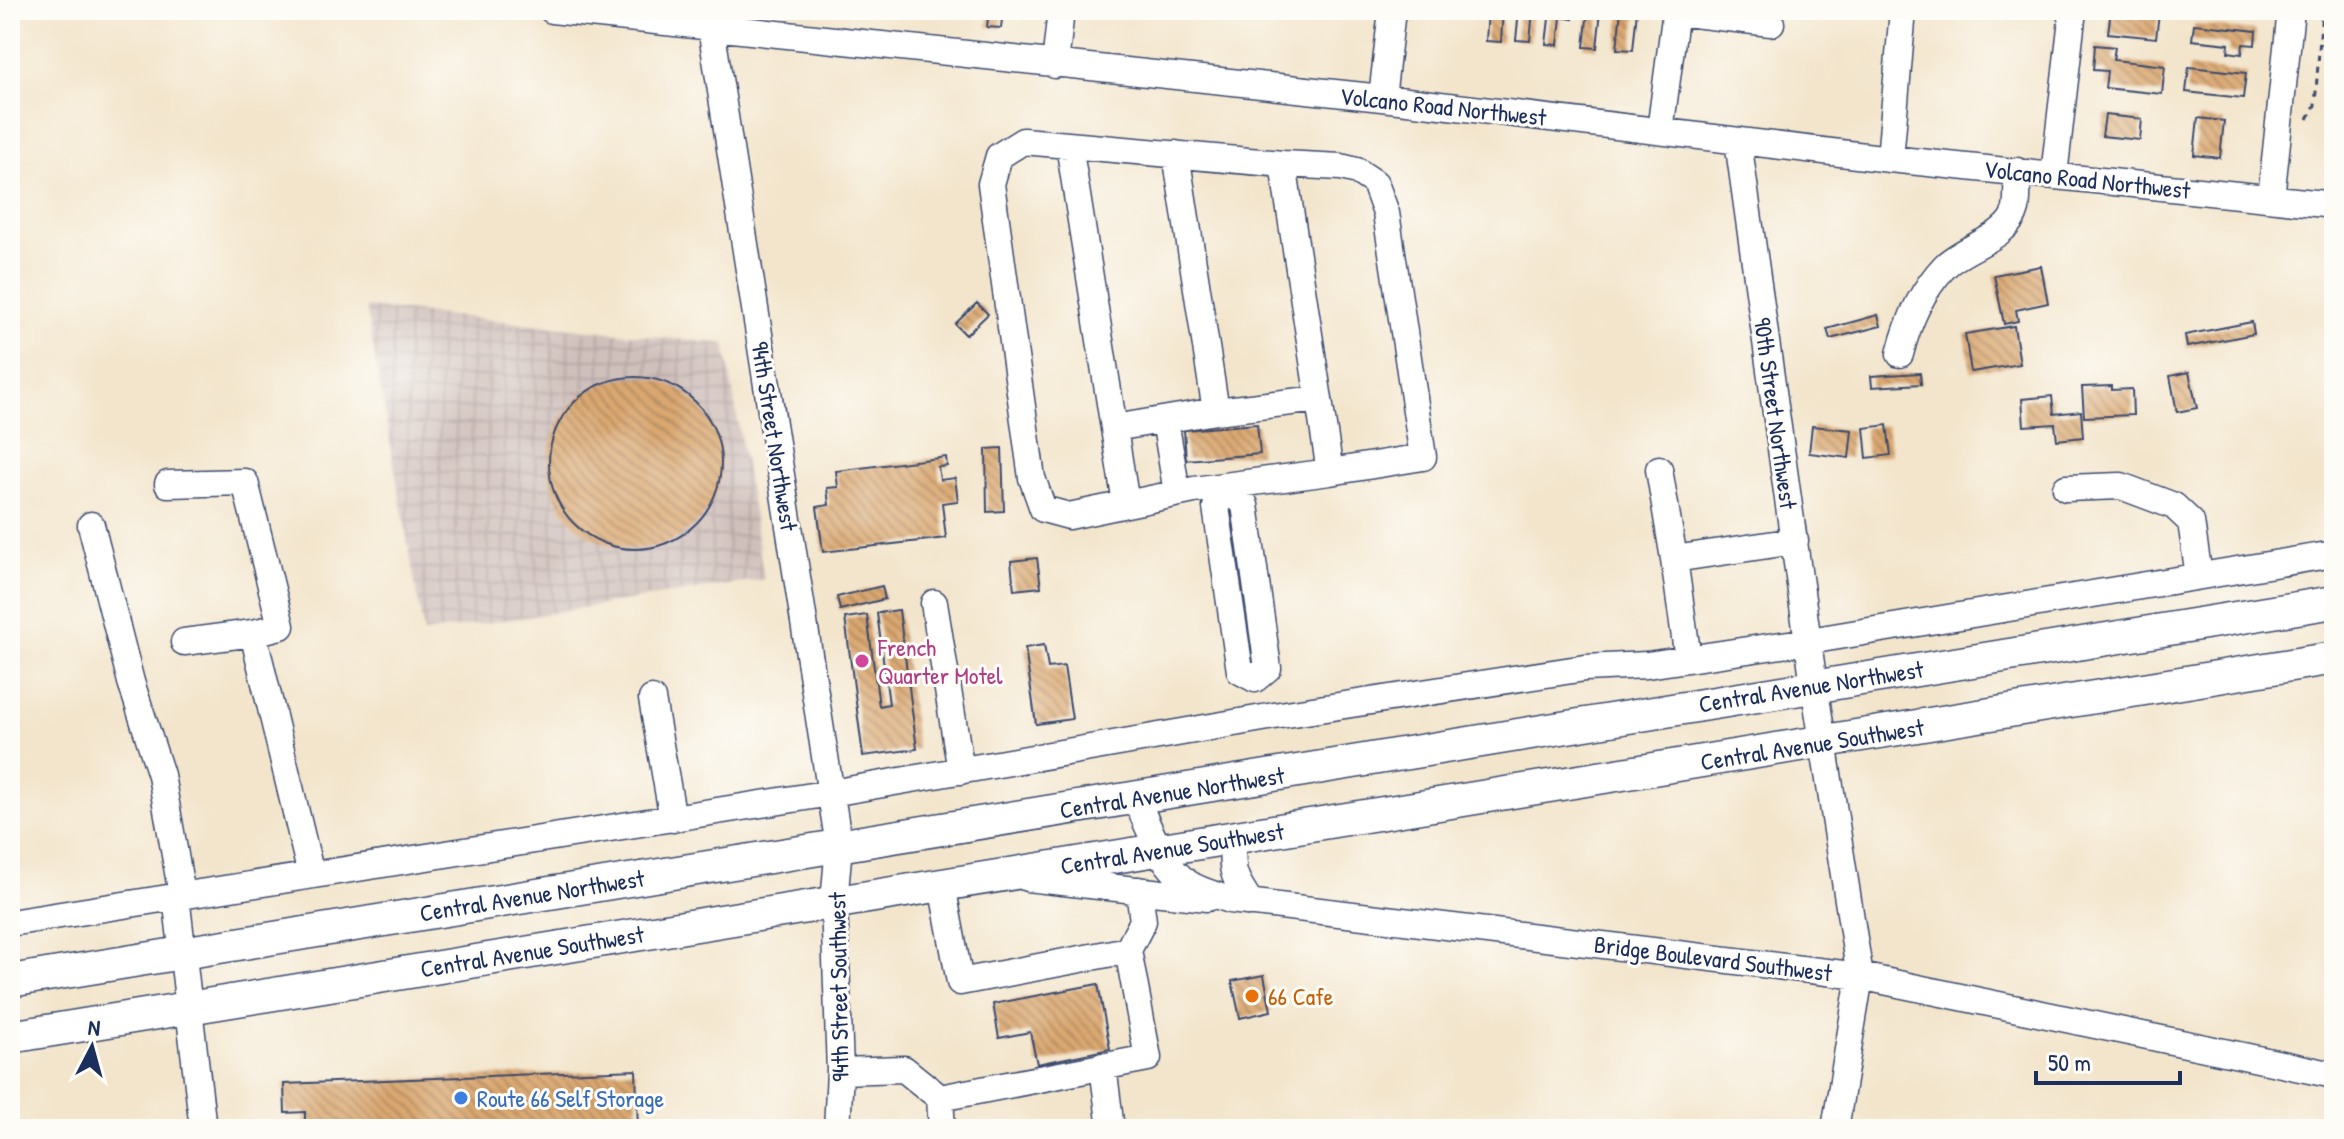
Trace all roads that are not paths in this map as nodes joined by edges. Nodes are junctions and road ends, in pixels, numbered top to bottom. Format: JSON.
{"nodes":[{"id":1,"x":552,"y":10,"type":"edge"},
{"id":2,"x":1061,"y":10,"type":"edge"},
{"id":3,"x":1392,"y":10,"type":"edge"},
{"id":4,"x":1903,"y":10,"type":"edge"},
{"id":5,"x":2073,"y":10,"type":"edge"},
{"id":6,"x":2291,"y":10,"type":"edge"},
{"id":7,"x":1676,"y":11,"type":"edge"},
{"id":8,"x":1771,"y":23,"type":"dead end"},
{"id":9,"x":711,"y":27,"type":"junction"},
{"id":10,"x":1055,"y":65,"type":"junction"},
{"id":11,"x":1382,"y":98,"type":"junction"},
{"id":12,"x":1660,"y":131,"type":"junction"},
{"id":13,"x":1738,"y":141,"type":"junction"},
{"id":14,"x":1069,"y":145,"type":"junction"},
{"id":15,"x":1176,"y":154,"type":"junction"},
{"id":16,"x":1890,"y":159,"type":"junction"},
{"id":17,"x":1283,"y":164,"type":"junction"},
{"id":18,"x":2017,"y":171,"type":"junction"},
{"id":19,"x":2054,"y":175,"type":"junction"},
{"id":20,"x":2271,"y":198,"type":"junction"},
{"id":21,"x":2334,"y":205,"type":"edge"},
{"id":22,"x":1900,"y":354,"type":"dead end"},
{"id":23,"x":1318,"y":399,"type":"junction"},
{"id":24,"x":1216,"y":411,"type":"junction"},
{"id":25,"x":1165,"y":420,"type":"junction"},
{"id":26,"x":1114,"y":428,"type":"junction"},
{"id":27,"x":1659,"y":469,"type":"dead end"},
{"id":28,"x":1330,"y":472,"type":"junction"},
{"id":29,"x":168,"y":484,"type":"dead end"},
{"id":30,"x":1228,"y":486,"type":"junction"},
{"id":31,"x":2066,"y":488,"type":"dead end"},
{"id":32,"x":1177,"y":493,"type":"junction"},
{"id":33,"x":1126,"y":504,"type":"junction"},
{"id":34,"x":91,"y":525,"type":"dead end"},
{"id":35,"x":1249,"y":529,"type":"junction"},
{"id":36,"x":1220,"y":532,"type":"junction"},
{"id":37,"x":1795,"y":541,"type":"junction"},
{"id":38,"x":2334,"y":554,"type":"edge"},
{"id":39,"x":1674,"y":559,"type":"junction"},
{"id":40,"x":2199,"y":576,"type":"junction"},
{"id":41,"x":2334,"y":602,"type":"edge"},
{"id":42,"x":934,"y":603,"type":"dead end"},
{"id":43,"x":253,"y":633,"type":"junction"},
{"id":44,"x":1809,"y":641,"type":"junction"},
{"id":45,"x":184,"y":642,"type":"dead end"},
{"id":46,"x":2334,"y":658,"type":"edge"},
{"id":47,"x":1688,"y":659,"type":"junction"},
{"id":48,"x":1255,"y":679,"type":"junction"},
{"id":49,"x":1814,"y":685,"type":"junction"},
{"id":50,"x":652,"y":699,"type":"dead end"},
{"id":51,"x":1263,"y":718,"type":"junction"},
{"id":52,"x":1823,"y":742,"type":"junction"},
{"id":53,"x":961,"y":771,"type":"junction"},
{"id":54,"x":831,"y":793,"type":"junction"},
{"id":55,"x":1136,"y":799,"type":"junction"},
{"id":56,"x":673,"y":819,"type":"junction"},
{"id":57,"x":1233,"y":838,"type":"junction"},
{"id":58,"x":839,"y":846,"type":"junction"},
{"id":59,"x":1159,"y":850,"type":"junction"},
{"id":60,"x":311,"y":875,"type":"junction"},
{"id":61,"x":1000,"y":876,"type":"junction"},
{"id":62,"x":942,"y":885,"type":"junction"},
{"id":63,"x":1139,"y":890,"type":"junction"},
{"id":64,"x":179,"y":896,"type":"junction"},
{"id":65,"x":1241,"y":901,"type":"junction"},
{"id":66,"x":834,"y":902,"type":"junction"},
{"id":67,"x":10,"y":923,"type":"edge"},
{"id":68,"x":1128,"y":950,"type":"junction"},
{"id":69,"x":184,"y":952,"type":"junction"},
{"id":70,"x":1860,"y":976,"type":"junction"},
{"id":71,"x":10,"y":981,"type":"edge"},
{"id":72,"x":190,"y":1007,"type":"junction"},
{"id":73,"x":10,"y":1037,"type":"edge"},
{"id":74,"x":1103,"y":1066,"type":"junction"},
{"id":75,"x":840,"y":1071,"type":"junction"},
{"id":76,"x":2334,"y":1075,"type":"edge"},
{"id":77,"x":940,"y":1098,"type":"junction"},
{"id":78,"x":203,"y":1129,"type":"edge"},
{"id":79,"x":837,"y":1129,"type":"edge"},
{"id":80,"x":942,"y":1129,"type":"edge"},
{"id":81,"x":1111,"y":1129,"type":"edge"},
{"id":82,"x":1835,"y":1129,"type":"edge"}],
"edges":[{"from":1,"to":9,"type":"street","name":"Volcano Road Northwest"},
{"from":2,"to":10,"type":"street"},
{"from":3,"to":11,"type":"street"},
{"from":4,"to":16,"type":"street"},
{"from":5,"to":19,"type":"street"},
{"from":6,"to":20,"type":"street"},
{"from":7,"to":8,"type":"street"},
{"from":7,"to":12,"type":"street"},
{"from":9,"to":10,"type":"street","name":"Volcano Road Northwest"},
{"from":9,"to":54,"type":"street","name":"94th Street Northwest"},
{"from":10,"to":11,"type":"street","name":"Volcano Road Northwest"},
{"from":11,"to":12,"type":"street","name":"Volcano Road Northwest"},
{"from":12,"to":13,"type":"street","name":"Volcano Road Northwest"},
{"from":13,"to":16,"type":"street","name":"Volcano Road Northwest"},
{"from":13,"to":37,"type":"street","name":"90th Street Northwest"},
{"from":14,"to":15,"type":"street"},
{"from":14,"to":26,"type":"street"},
{"from":14,"to":33,"type":"street"},
{"from":15,"to":17,"type":"street"},
{"from":15,"to":24,"type":"street"},
{"from":16,"to":18,"type":"street","name":"Volcano Road Northwest"},
{"from":17,"to":23,"type":"street"},
{"from":17,"to":28,"type":"street"},
{"from":18,"to":19,"type":"street","name":"Volcano Road Northwest"},
{"from":18,"to":22,"type":"street"},
{"from":19,"to":20,"type":"street","name":"Volcano Road Northwest"},
{"from":20,"to":21,"type":"street","name":"Volcano Road Northwest"},
{"from":23,"to":24,"type":"street"},
{"from":23,"to":28,"type":"street"},
{"from":24,"to":25,"type":"street"},
{"from":25,"to":26,"type":"street"},
{"from":25,"to":32,"type":"street"},
{"from":26,"to":33,"type":"street"},
{"from":27,"to":39,"type":"street"},
{"from":28,"to":30,"type":"street"},
{"from":29,"to":43,"type":"street"},
{"from":30,"to":32,"type":"street"},
{"from":30,"to":35,"type":"street"},
{"from":30,"to":36,"type":"street"},
{"from":31,"to":40,"type":"street"},
{"from":32,"to":33,"type":"street"},
{"from":34,"to":64,"type":"street"},
{"from":35,"to":36,"type":"street"},
{"from":35,"to":48,"type":"street"},
{"from":36,"to":48,"type":"street"},
{"from":37,"to":39,"type":"street"},
{"from":37,"to":44,"type":"street","name":"90th Street Northwest"},
{"from":38,"to":40,"type":"street","name":"Central Avenue Northwest"},
{"from":39,"to":47,"type":"street"},
{"from":40,"to":44,"type":"street","name":"Central Avenue Northwest"},
{"from":41,"to":49,"type":"main road","name":"Central Avenue Northwest"},
{"from":42,"to":53,"type":"street"},
{"from":43,"to":45,"type":"street"},
{"from":43,"to":60,"type":"street"},
{"from":44,"to":47,"type":"street","name":"Central Avenue Northwest"},
{"from":44,"to":49,"type":"street","name":"90th Street Northwest"},
{"from":46,"to":52,"type":"main road","name":"Central Avenue Southwest"},
{"from":47,"to":51,"type":"street","name":"Central Avenue Northwest"},
{"from":48,"to":51,"type":"street"},
{"from":49,"to":52,"type":"street","name":"90th Street Northwest"},
{"from":49,"to":55,"type":"main road","name":"Central Avenue Northwest"},
{"from":50,"to":56,"type":"street"},
{"from":51,"to":53,"type":"street","name":"Central Avenue Northwest"},
{"from":52,"to":57,"type":"main road","name":"Central Avenue Southwest"},
{"from":52,"to":70,"type":"street","name":"90th Street Northwest"},
{"from":53,"to":54,"type":"street","name":"Central Avenue Northwest"},
{"from":54,"to":56,"type":"street","name":"Central Avenue Northwest"},
{"from":54,"to":58,"type":"street","name":"94th Street Northwest"},
{"from":55,"to":58,"type":"main road","name":"Central Avenue Northwest"},
{"from":55,"to":59,"type":"street","name":"Bridge Boulevard Southwest"},
{"from":56,"to":60,"type":"street","name":"Central Avenue Northwest"},
{"from":57,"to":59,"type":"main road","name":"Central Avenue Southwest"},
{"from":57,"to":65,"type":"street"},
{"from":58,"to":66,"type":"street","name":"94th Street Southwest"},
{"from":58,"to":69,"type":"main road","name":"Central Avenue Northwest"},
{"from":59,"to":61,"type":"main road","name":"Central Avenue Southwest"},
{"from":59,"to":65,"type":"street","name":"Bridge Boulevard Southwest"},
{"from":60,"to":64,"type":"street","name":"Central Avenue Northwest"},
{"from":61,"to":62,"type":"main road","name":"Central Avenue Southwest"},
{"from":61,"to":63,"type":"street"},
{"from":62,"to":66,"type":"main road","name":"Central Avenue Southwest"},
{"from":62,"to":68,"type":"street"},
{"from":63,"to":65,"type":"street"},
{"from":63,"to":68,"type":"street"},
{"from":64,"to":67,"type":"street","name":"Central Avenue Northwest"},
{"from":64,"to":69,"type":"street"},
{"from":65,"to":70,"type":"street","name":"Bridge Boulevard Southwest"},
{"from":66,"to":72,"type":"main road","name":"Central Avenue Southwest"},
{"from":66,"to":75,"type":"street","name":"94th Street Southwest"},
{"from":68,"to":74,"type":"street"},
{"from":69,"to":71,"type":"main road","name":"Central Avenue Northwest"},
{"from":69,"to":72,"type":"street"},
{"from":70,"to":76,"type":"street","name":"Bridge Boulevard Southwest"},
{"from":70,"to":82,"type":"street","name":"90th Street Northwest"},
{"from":72,"to":73,"type":"main road","name":"Central Avenue Southwest"},
{"from":72,"to":78,"type":"street"},
{"from":74,"to":77,"type":"street"},
{"from":74,"to":81,"type":"street"},
{"from":75,"to":77,"type":"street"},
{"from":75,"to":79,"type":"street","name":"94th Street Southwest"},
{"from":77,"to":80,"type":"street"}]}
